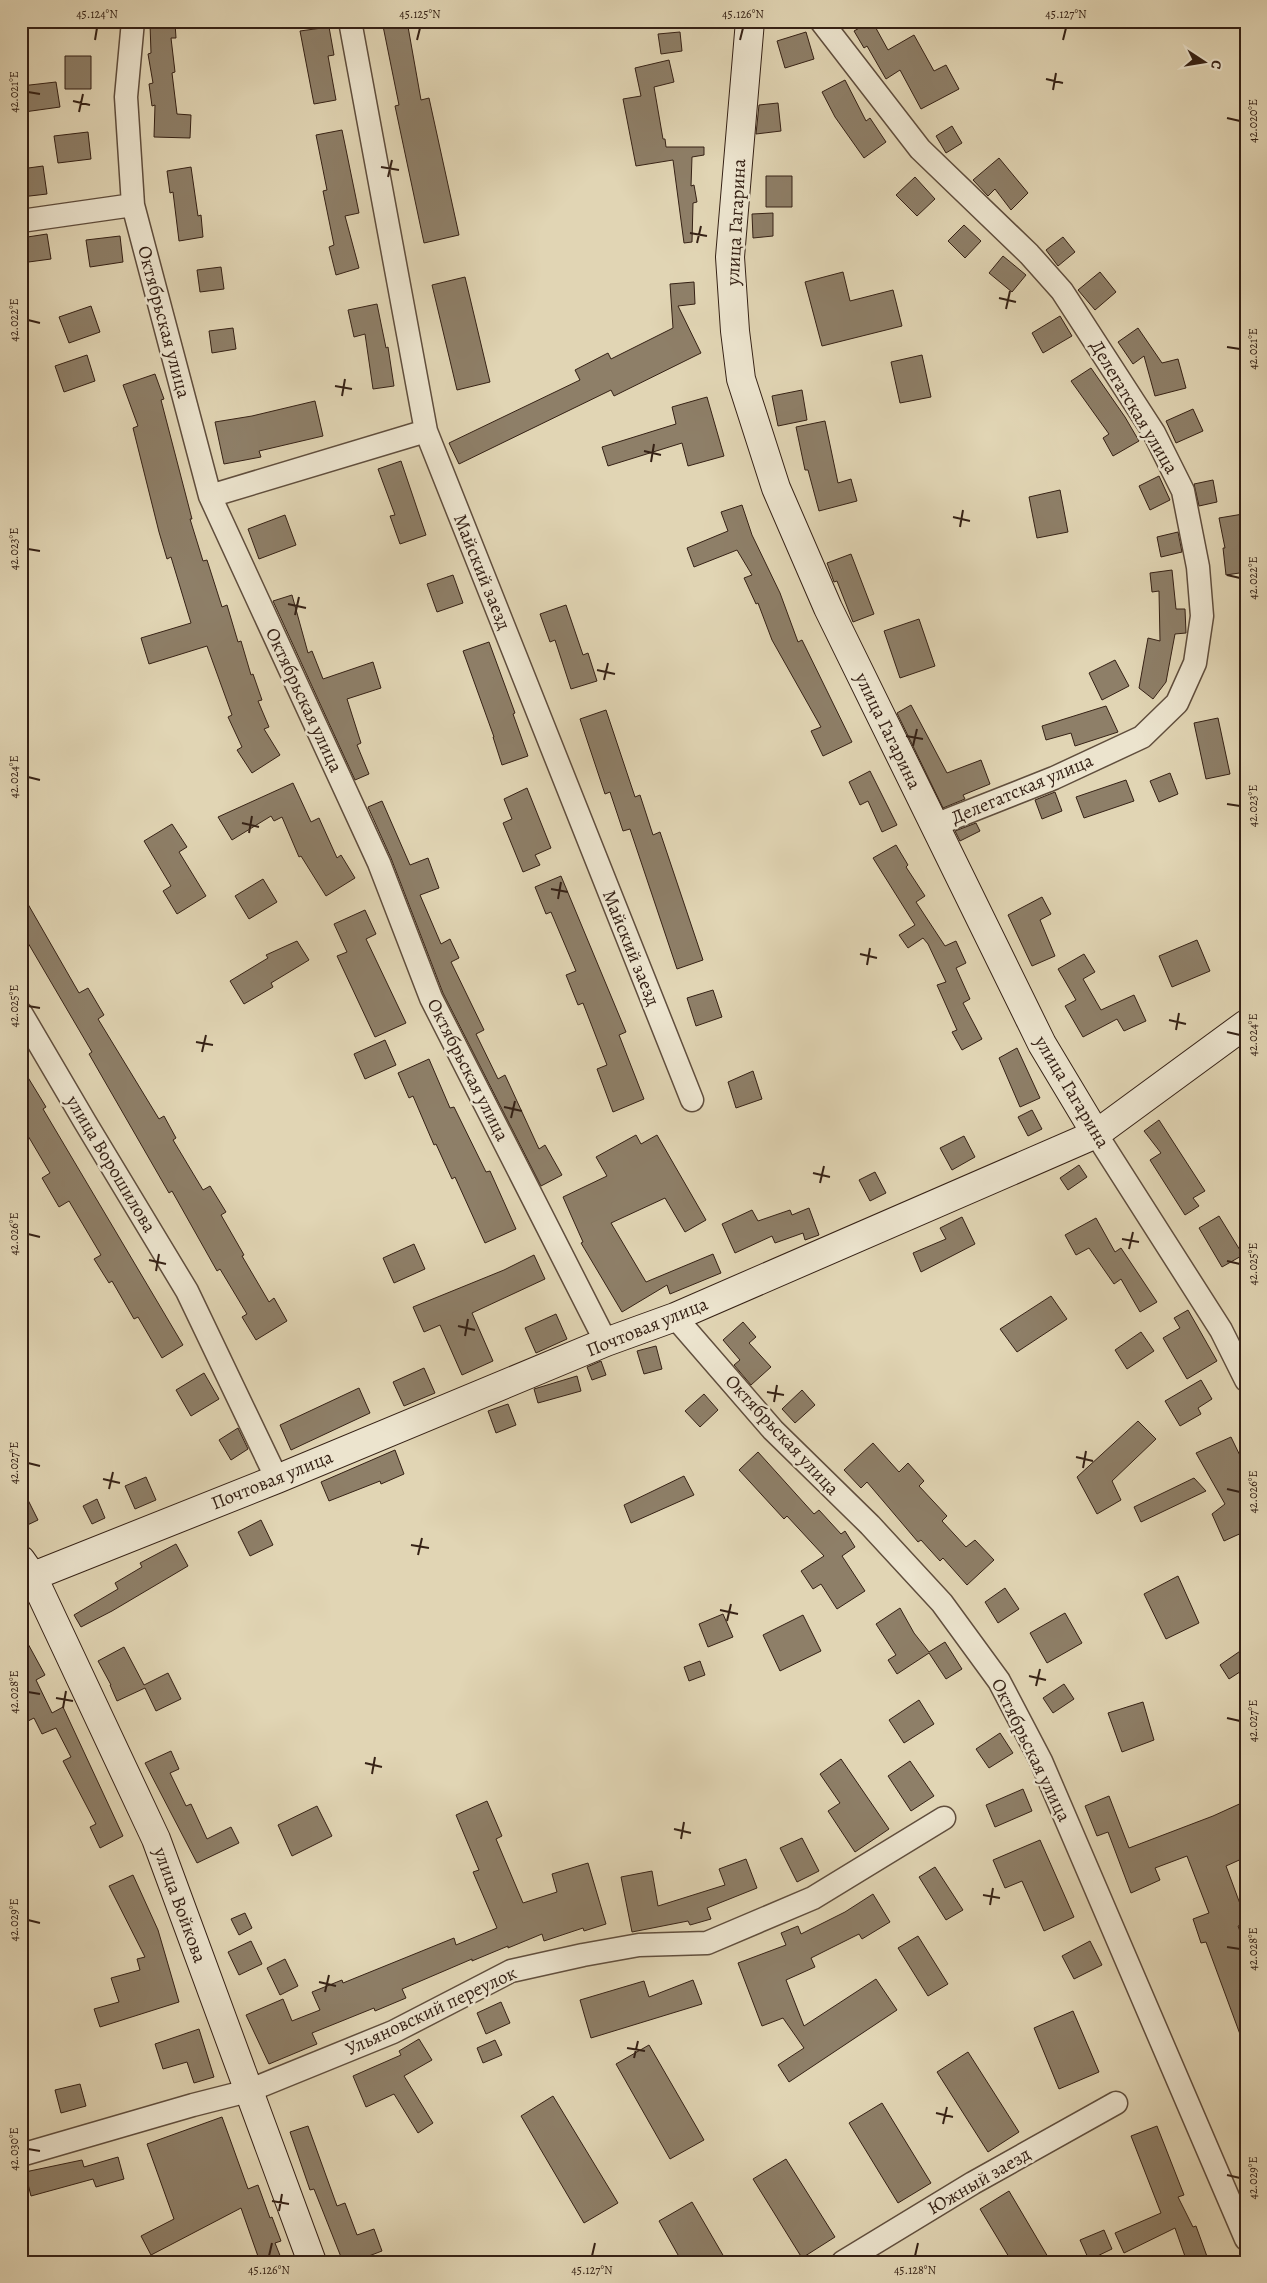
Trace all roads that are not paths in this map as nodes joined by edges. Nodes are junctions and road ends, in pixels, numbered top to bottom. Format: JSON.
{"nodes":[{"id":1,"x":133,"y":21,"type":"edge"},
{"id":2,"x":350,"y":21,"type":"edge"},
{"id":3,"x":750,"y":21,"type":"edge"},
{"id":4,"x":821,"y":21,"type":"edge"},
{"id":5,"x":133,"y":204,"type":"junction"},
{"id":6,"x":21,"y":221,"type":"edge"},
{"id":7,"x":426,"y":431,"type":"junction"},
{"id":8,"x":210,"y":496,"type":"junction"},
{"id":9,"x":935,"y":826,"type":"junction"},
{"id":10,"x":21,"y":1013,"type":"edge"},
{"id":11,"x":1246,"y":1024,"type":"edge"},
{"id":12,"x":692,"y":1100,"type":"dead end"},
{"id":13,"x":1096,"y":1134,"type":"junction"},
{"id":14,"x":675,"y":1317,"type":"junction"},
{"id":15,"x":606,"y":1342,"type":"junction"},
{"id":16,"x":1246,"y":1380,"type":"edge"},
{"id":17,"x":277,"y":1479,"type":"junction"},
{"id":18,"x":25,"y":1573,"type":"edge"},
{"id":19,"x":944,"y":1818,"type":"dead end"},
{"id":20,"x":248,"y":2091,"type":"junction"},
{"id":21,"x":1116,"y":2103,"type":"dead end"},
{"id":22,"x":21,"y":2155,"type":"edge"},
{"id":23,"x":1246,"y":2239,"type":"edge"},
{"id":24,"x":312,"y":2262,"type":"edge"},
{"id":25,"x":843,"y":2262,"type":"edge"}],
"edges":[{"from":1,"to":5,"type":"street","name":"Октябрьская улица"},
{"from":2,"to":7,"type":"street","name":"Майский заезд"},
{"from":3,"to":9,"type":"main road","name":"улица Гагарина"},
{"from":4,"to":9,"type":"street","name":"Делегатская улица"},
{"from":5,"to":6,"type":"street"},
{"from":5,"to":8,"type":"street","name":"Октябрьская улица"},
{"from":7,"to":8,"type":"street"},
{"from":7,"to":12,"type":"street","name":"Майский заезд"},
{"from":8,"to":15,"type":"street","name":"Октябрьская улица"},
{"from":9,"to":13,"type":"main road","name":"улица Гагарина"},
{"from":10,"to":17,"type":"street","name":"улица Ворошилова"},
{"from":11,"to":13,"type":"main road","name":"Почтовая улица"},
{"from":13,"to":14,"type":"main road","name":"Почтовая улица"},
{"from":13,"to":16,"type":"street","name":"улица Гагарина"},
{"from":14,"to":15,"type":"main road","name":"Почтовая улица"},
{"from":14,"to":23,"type":"street","name":"Октябрьская улица"},
{"from":15,"to":17,"type":"main road","name":"Почтовая улица"},
{"from":17,"to":18,"type":"main road","name":"Почтовая улица"},
{"from":18,"to":20,"type":"main road","name":"улица Войкова"},
{"from":19,"to":20,"type":"street","name":"Ульяновский переулок"},
{"from":20,"to":22,"type":"street","name":"Ульяновский переулок"},
{"from":20,"to":24,"type":"main road","name":"улица Войкова"},
{"from":21,"to":25,"type":"street","name":"Южный заезд"}]}
